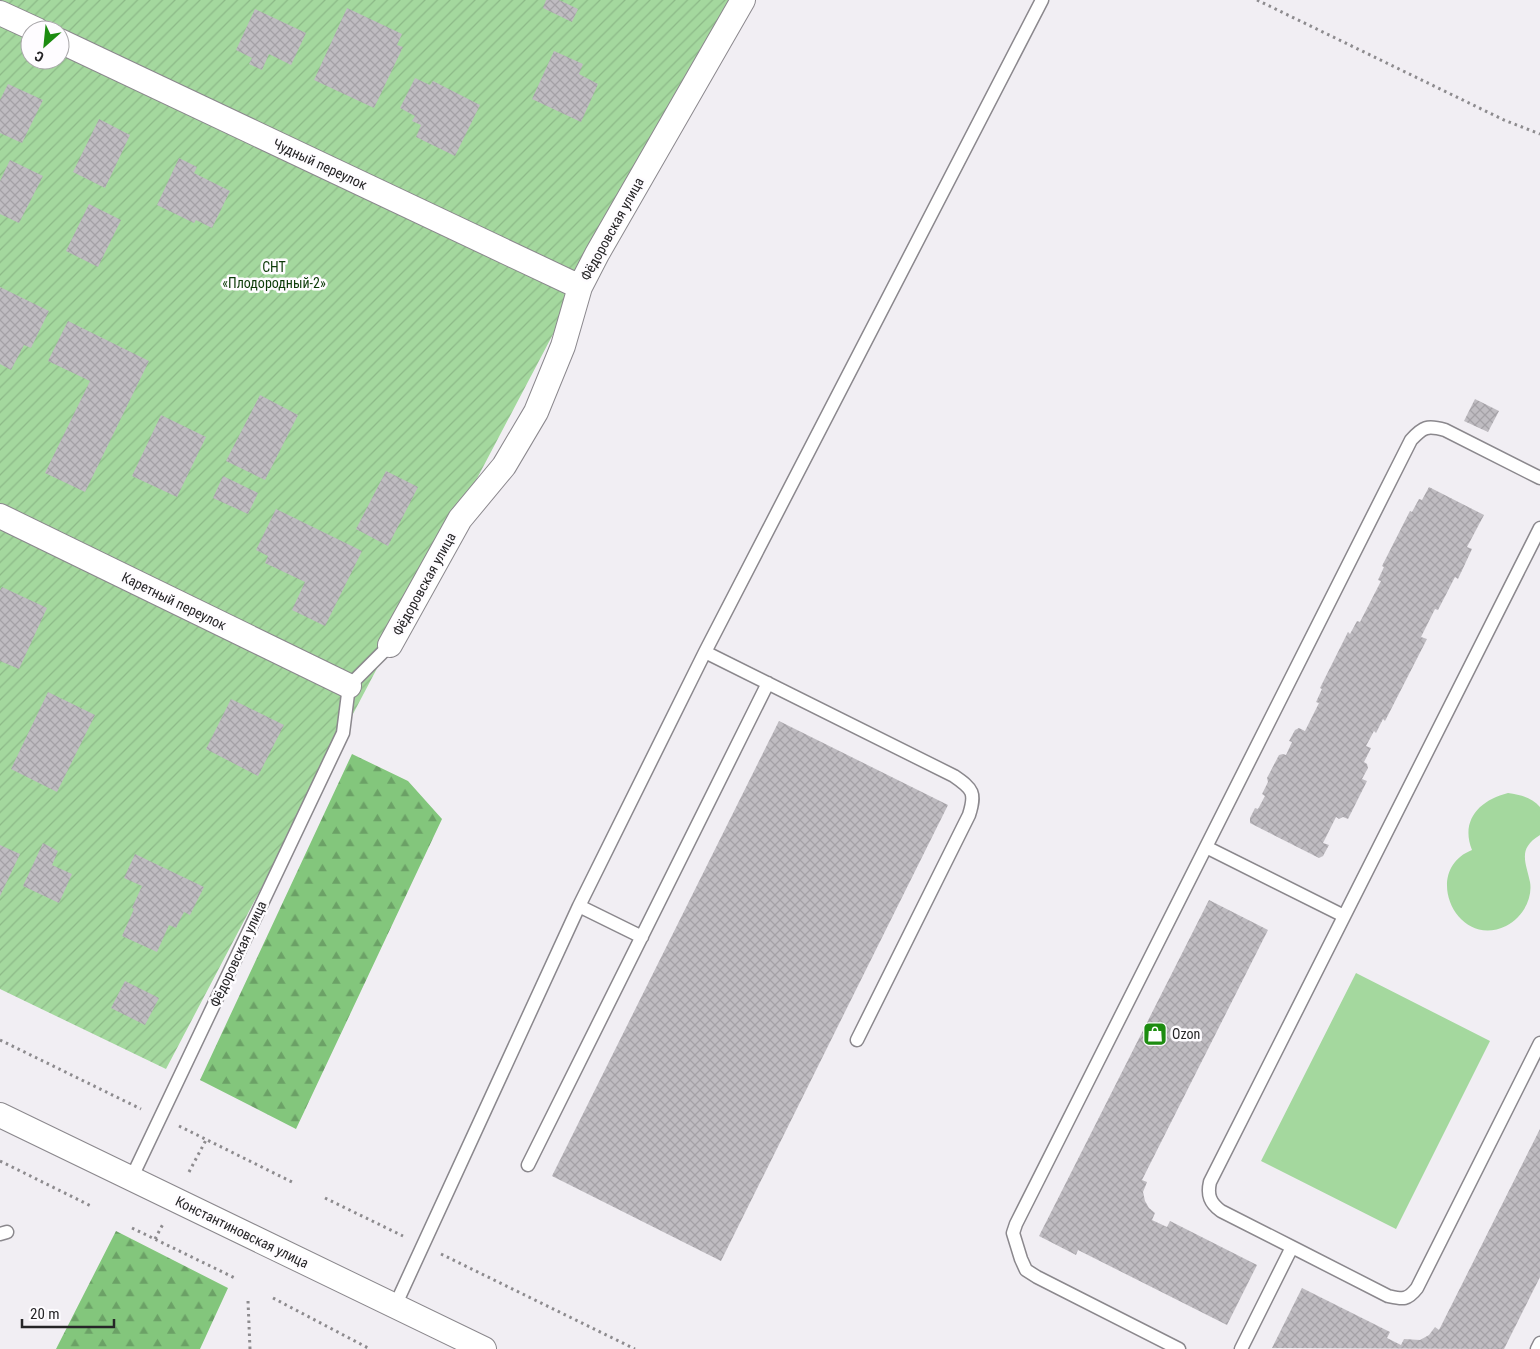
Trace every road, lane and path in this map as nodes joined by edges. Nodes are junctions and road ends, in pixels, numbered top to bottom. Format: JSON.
{"nodes":[{"id":1,"x":743,"y":0,"type":"edge"},
{"id":2,"x":1042,"y":0,"type":"edge"},
{"id":3,"x":1257,"y":0,"type":"edge"},
{"id":4,"x":0,"y":13,"type":"edge"},
{"id":5,"x":20,"y":22,"type":"edge"},
{"id":6,"x":70,"y":46,"type":"edge"},
{"id":7,"x":1540,"y":134,"type":"edge"},
{"id":8,"x":580,"y":288,"type":"junction"},
{"id":9,"x":1540,"y":478,"type":"edge"},
{"id":10,"x":0,"y":516,"type":"edge"},
{"id":11,"x":1540,"y":528,"type":"edge"},
{"id":12,"x":390,"y":645,"type":"joint"},
{"id":13,"x":705,"y":652,"type":"junction"},
{"id":14,"x":768,"y":683,"type":"junction"},
{"id":15,"x":349,"y":686,"type":"junction"},
{"id":16,"x":1206,"y":847,"type":"junction"},
{"id":17,"x":579,"y":906,"type":"junction"},
{"id":18,"x":1344,"y":916,"type":"junction"},
{"id":19,"x":642,"y":937,"type":"junction"},
{"id":20,"x":0,"y":1040,"type":"edge"},
{"id":21,"x":857,"y":1040,"type":"dead end"},
{"id":22,"x":1540,"y":1043,"type":"edge"},
{"id":23,"x":149,"y":1112,"type":"dead end"},
{"id":24,"x":0,"y":1115,"type":"edge"},
{"id":25,"x":178,"y":1126,"type":"dead end"},
{"id":26,"x":206,"y":1140,"type":"junction"},
{"id":27,"x":0,"y":1161,"type":"edge"},
{"id":28,"x":528,"y":1165,"type":"dead end"},
{"id":29,"x":189,"y":1172,"type":"dead end"},
{"id":30,"x":131,"y":1180,"type":"junction"},
{"id":31,"x":292,"y":1182,"type":"dead end"},
{"id":32,"x":325,"y":1198,"type":"dead end"},
{"id":33,"x":93,"y":1207,"type":"dead end"},
{"id":34,"x":164,"y":1221,"type":"dead end"},
{"id":35,"x":132,"y":1228,"type":"dead end"},
{"id":36,"x":155,"y":1238,"type":"junction"},
{"id":37,"x":410,"y":1239,"type":"dead end"},
{"id":38,"x":1292,"y":1248,"type":"junction"},
{"id":39,"x":436,"y":1252,"type":"dead end"},
{"id":40,"x":237,"y":1279,"type":"dead end"},
{"id":41,"x":273,"y":1298,"type":"dead end"},
{"id":42,"x":248,"y":1301,"type":"dead end"},
{"id":43,"x":395,"y":1306,"type":"junction"},
{"id":44,"x":1540,"y":1343,"type":"edge"},
{"id":45,"x":250,"y":1349,"type":"edge"},
{"id":46,"x":370,"y":1349,"type":"edge"},
{"id":47,"x":484,"y":1349,"type":"edge"},
{"id":48,"x":635,"y":1349,"type":"edge"},
{"id":49,"x":1179,"y":1349,"type":"edge"},
{"id":50,"x":1241,"y":1349,"type":"edge"},
{"id":51,"x":1537,"y":1349,"type":"edge"}],
"edges":[{"from":1,"to":8,"type":"street","name":"Фёдоровская улица"},
{"from":2,"to":13,"type":"lane"},
{"from":3,"to":7,"type":"path"},
{"from":4,"to":5,"type":"street"},
{"from":6,"to":8,"type":"street","name":"Чудный переулок"},
{"from":8,"to":12,"type":"street","name":"Фёдоровская улица"},
{"from":9,"to":16,"type":"lane"},
{"from":10,"to":15,"type":"street","name":"Каретный переулок"},
{"from":11,"to":18,"type":"lane"},
{"from":12,"to":15,"type":"lane","name":"Фёдоровская улица"},
{"from":13,"to":14,"type":"lane"},
{"from":13,"to":17,"type":"lane"},
{"from":14,"to":19,"type":"lane"},
{"from":14,"to":21,"type":"lane"},
{"from":15,"to":30,"type":"lane","name":"Фёдоровская улица"},
{"from":16,"to":18,"type":"lane"},
{"from":16,"to":49,"type":"lane"},
{"from":17,"to":19,"type":"lane"},
{"from":17,"to":43,"type":"lane"},
{"from":18,"to":38,"type":"lane"},
{"from":19,"to":28,"type":"lane"},
{"from":20,"to":23,"type":"path"},
{"from":22,"to":38,"type":"lane"},
{"from":24,"to":30,"type":"street","name":"Константиновская улица"},
{"from":25,"to":26,"type":"path"},
{"from":26,"to":29,"type":"path"},
{"from":26,"to":31,"type":"path"},
{"from":27,"to":33,"type":"path"},
{"from":30,"to":43,"type":"street","name":"Константиновская улица"},
{"from":32,"to":37,"type":"path"},
{"from":34,"to":36,"type":"path"},
{"from":35,"to":36,"type":"path"},
{"from":36,"to":40,"type":"path"},
{"from":38,"to":50,"type":"lane"},
{"from":39,"to":48,"type":"path"},
{"from":41,"to":46,"type":"path"},
{"from":42,"to":45,"type":"path"},
{"from":43,"to":47,"type":"street","name":"Константиновская улица"},
{"from":44,"to":51,"type":"lane"}]}
